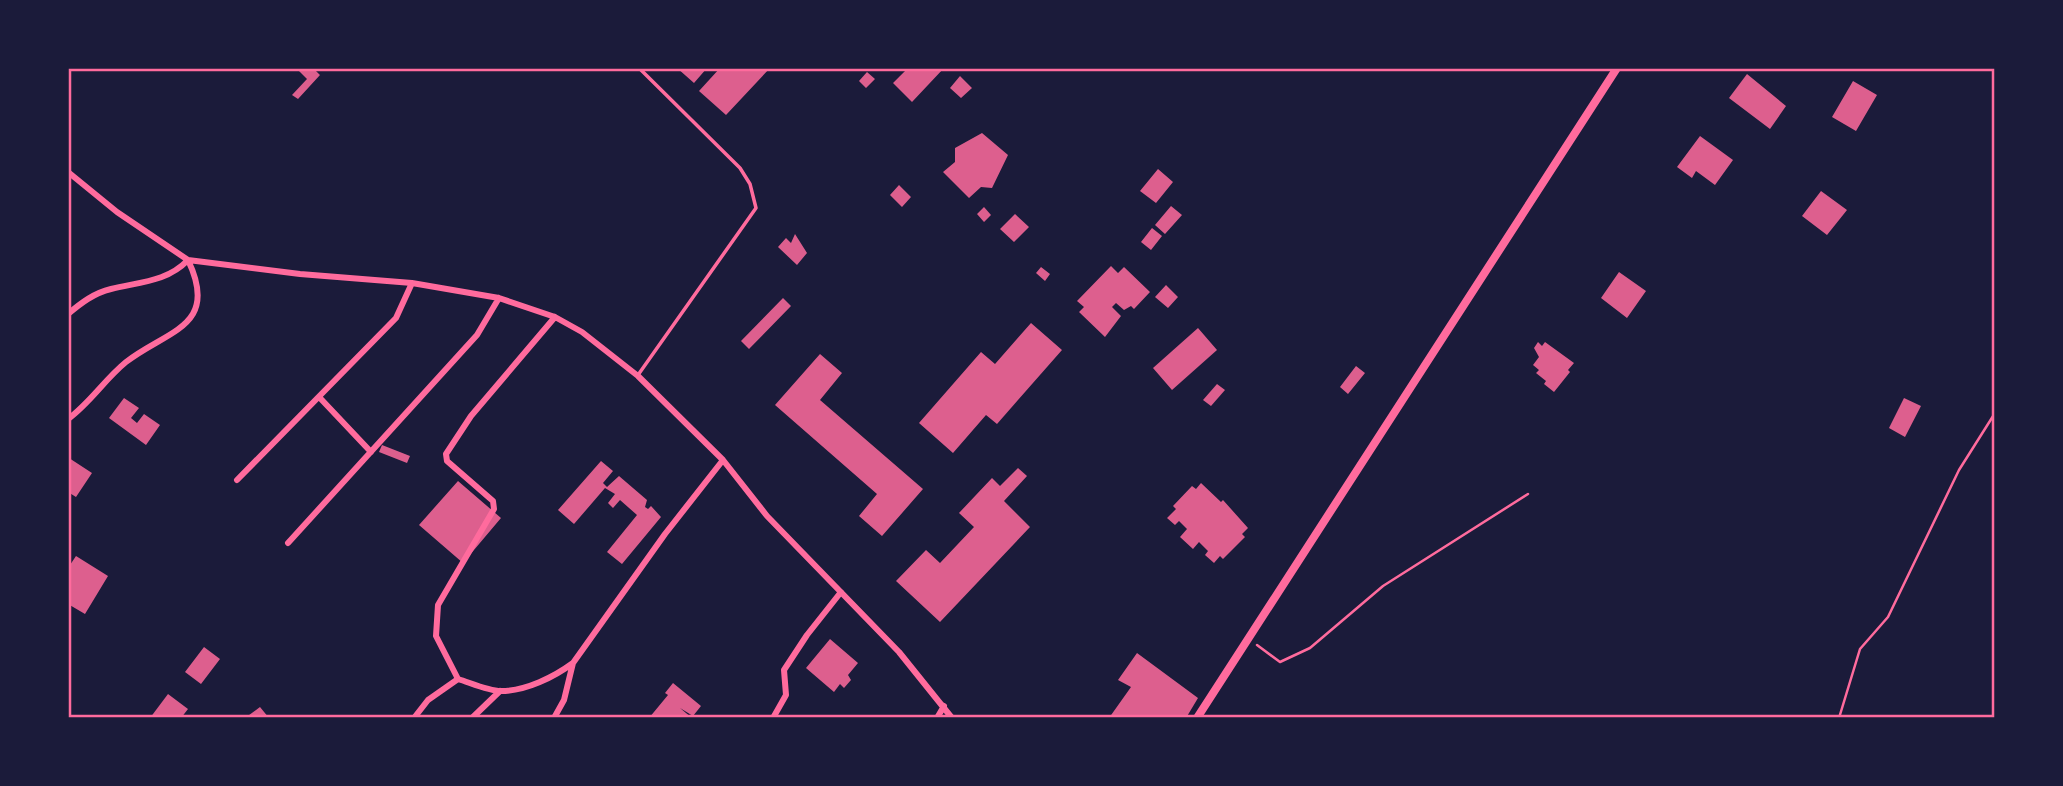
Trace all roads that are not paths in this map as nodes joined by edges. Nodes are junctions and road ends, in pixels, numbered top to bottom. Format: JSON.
{"nodes":[{"id":1,"x":639,"y":68,"type":"edge"},
{"id":2,"x":1617,"y":68,"type":"edge"},
{"id":3,"x":69,"y":172,"type":"edge"},
{"id":4,"x":188,"y":260,"type":"junction"},
{"id":5,"x":412,"y":283,"type":"junction"},
{"id":6,"x":499,"y":298,"type":"junction"},
{"id":7,"x":68,"y":314,"type":"edge"},
{"id":8,"x":555,"y":317,"type":"junction"},
{"id":9,"x":638,"y":376,"type":"junction"},
{"id":10,"x":320,"y":398,"type":"junction"},
{"id":11,"x":68,"y":419,"type":"edge"},
{"id":12,"x":371,"y":452,"type":"junction"},
{"id":13,"x":723,"y":460,"type":"junction"},
{"id":14,"x":237,"y":480,"type":"dead end"},
{"id":15,"x":288,"y":543,"type":"dead end"},
{"id":16,"x":841,"y":592,"type":"junction"},
{"id":17,"x":573,"y":663,"type":"junction"},
{"id":18,"x":458,"y":679,"type":"junction"},
{"id":19,"x":500,"y":691,"type":"junction"},
{"id":20,"x":944,"y":706,"type":"junction"},
{"id":21,"x":414,"y":718,"type":"edge"},
{"id":22,"x":472,"y":718,"type":"edge"},
{"id":23,"x":554,"y":718,"type":"edge"},
{"id":24,"x":773,"y":718,"type":"edge"},
{"id":25,"x":937,"y":718,"type":"edge"},
{"id":26,"x":952,"y":718,"type":"edge"},
{"id":27,"x":1198,"y":718,"type":"edge"}],
"edges":[{"from":1,"to":9,"type":"lane"},
{"from":2,"to":27,"type":"street"},
{"from":3,"to":4,"type":"street"},
{"from":4,"to":5,"type":"street"},
{"from":4,"to":7,"type":"street"},
{"from":4,"to":11,"type":"street"},
{"from":5,"to":6,"type":"street"},
{"from":5,"to":10,"type":"street"},
{"from":6,"to":8,"type":"street"},
{"from":6,"to":12,"type":"street"},
{"from":8,"to":9,"type":"street"},
{"from":8,"to":18,"type":"street"},
{"from":9,"to":13,"type":"street"},
{"from":10,"to":12,"type":"street"},
{"from":10,"to":14,"type":"street"},
{"from":12,"to":15,"type":"street"},
{"from":13,"to":16,"type":"street"},
{"from":13,"to":17,"type":"street"},
{"from":16,"to":20,"type":"street"},
{"from":16,"to":24,"type":"street"},
{"from":17,"to":19,"type":"street"},
{"from":17,"to":23,"type":"street"},
{"from":18,"to":19,"type":"street"},
{"from":18,"to":21,"type":"street"},
{"from":19,"to":22,"type":"street"},
{"from":20,"to":25,"type":"street"},
{"from":20,"to":26,"type":"street"}]}
